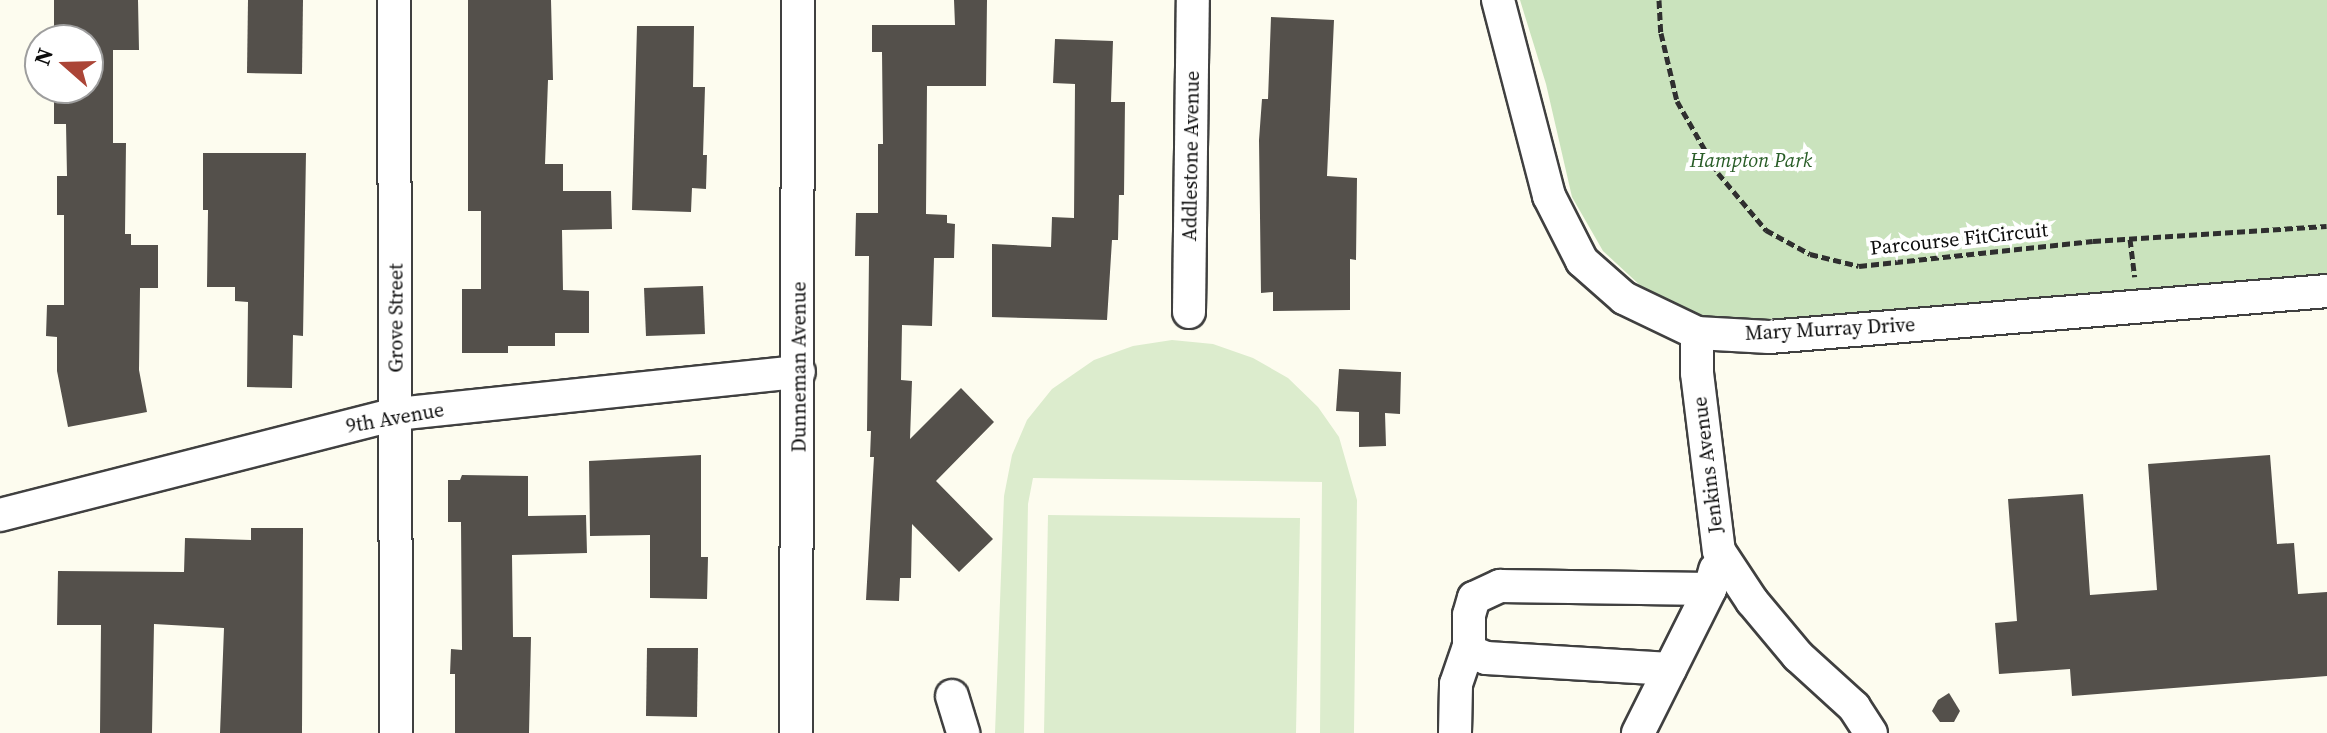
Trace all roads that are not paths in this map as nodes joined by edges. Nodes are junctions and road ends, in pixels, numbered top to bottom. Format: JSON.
{"nodes":[{"id":1,"x":394,"y":0,"type":"edge"},
{"id":2,"x":798,"y":0,"type":"edge"},
{"id":3,"x":1193,"y":0,"type":"edge"},
{"id":4,"x":1498,"y":0,"type":"edge"},
{"id":5,"x":2327,"y":291,"type":"edge"},
{"id":6,"x":1189,"y":312,"type":"dead end"},
{"id":7,"x":1697,"y":333,"type":"junction"},
{"id":8,"x":799,"y":372,"type":"junction"},
{"id":9,"x":397,"y":414,"type":"junction"},
{"id":10,"x":0,"y":515,"type":"edge"},
{"id":11,"x":1719,"y":551,"type":"junction"},
{"id":12,"x":1710,"y":589,"type":"junction"},
{"id":13,"x":1469,"y":646,"type":"junction"},
{"id":14,"x":1670,"y":669,"type":"junction"},
{"id":15,"x":952,"y":696,"type":"dead end"},
{"id":16,"x":396,"y":733,"type":"edge"},
{"id":17,"x":796,"y":733,"type":"edge"},
{"id":18,"x":963,"y":733,"type":"edge"},
{"id":19,"x":1455,"y":733,"type":"edge"},
{"id":20,"x":1638,"y":733,"type":"edge"},
{"id":21,"x":1871,"y":733,"type":"edge"}],
"edges":[{"from":1,"to":9,"type":"street","name":"Grove Street"},
{"from":2,"to":8,"type":"street","name":"Dunneman Avenue"},
{"from":3,"to":6,"type":"street","name":"Addlestone Avenue"},
{"from":4,"to":7,"type":"street","name":"Mary Murray Drive"},
{"from":5,"to":7,"type":"street","name":"Mary Murray Drive"},
{"from":7,"to":11,"type":"street","name":"Jenkins Avenue"},
{"from":8,"to":9,"type":"street","name":"9th Avenue"},
{"from":8,"to":17,"type":"street","name":"Dunneman Avenue"},
{"from":9,"to":10,"type":"street","name":"9th Avenue"},
{"from":9,"to":16,"type":"street","name":"Grove Street"},
{"from":11,"to":12,"type":"street"},
{"from":11,"to":21,"type":"street","name":"Jenkins Avenue"},
{"from":12,"to":13,"type":"street"},
{"from":12,"to":14,"type":"street"},
{"from":13,"to":14,"type":"street"},
{"from":13,"to":19,"type":"street"},
{"from":14,"to":20,"type":"street"},
{"from":15,"to":18,"type":"street"}]}
